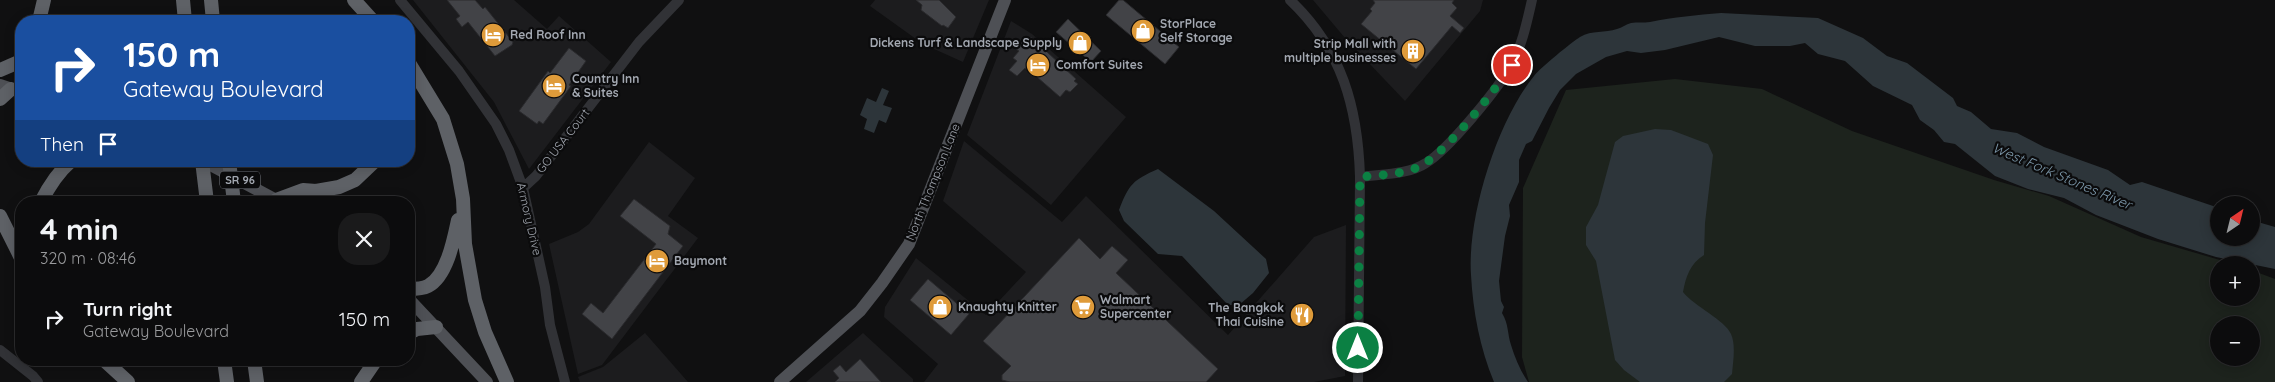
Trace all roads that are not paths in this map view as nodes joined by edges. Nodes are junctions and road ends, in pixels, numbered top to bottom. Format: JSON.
{"nodes":[{"id":1,"x":44,"y":0,"type":"edge"},
{"id":2,"x":183,"y":0,"type":"edge"},
{"id":3,"x":211,"y":0,"type":"edge"},
{"id":4,"x":354,"y":0,"type":"edge"},
{"id":5,"x":400,"y":0,"type":"edge"},
{"id":6,"x":679,"y":0,"type":"edge"},
{"id":7,"x":1005,"y":0,"type":"edge"},
{"id":8,"x":1290,"y":0,"type":"edge"},
{"id":9,"x":1532,"y":0,"type":"edge"},
{"id":10,"x":40,"y":15,"type":"edge"},
{"id":11,"x":185,"y":15,"type":"edge"},
{"id":12,"x":212,"y":15,"type":"edge"},
{"id":13,"x":368,"y":15,"type":"edge"},
{"id":14,"x":413,"y":15,"type":"edge"},
{"id":15,"x":415,"y":18,"type":"edge"},
{"id":16,"x":15,"y":64,"type":"edge"},
{"id":17,"x":0,"y":70,"type":"edge"},
{"id":18,"x":415,"y":73,"type":"edge"},
{"id":19,"x":11,"y":89,"type":"edge"},
{"id":20,"x":0,"y":99,"type":"edge"},
{"id":21,"x":457,"y":164,"type":"junction"},
{"id":22,"x":64,"y":167,"type":"edge"},
{"id":23,"x":203,"y":167,"type":"edge"},
{"id":24,"x":214,"y":167,"type":"edge"},
{"id":25,"x":230,"y":167,"type":"edge"},
{"id":26,"x":368,"y":167,"type":"edge"},
{"id":27,"x":1360,"y":177,"type":"junction"},
{"id":28,"x":523,"y":188,"type":"junction"},
{"id":29,"x":44,"y":196,"type":"edge"},
{"id":30,"x":204,"y":196,"type":"edge"},
{"id":31,"x":233,"y":196,"type":"edge"},
{"id":32,"x":269,"y":196,"type":"edge"},
{"id":33,"x":289,"y":196,"type":"edge"},
{"id":34,"x":0,"y":216,"type":"edge"},
{"id":35,"x":15,"y":246,"type":"edge"},
{"id":36,"x":415,"y":288,"type":"edge"},
{"id":37,"x":415,"y":305,"type":"edge"},
{"id":38,"x":436,"y":327,"type":"junction"},
{"id":39,"x":415,"y":330,"type":"edge"},
{"id":40,"x":0,"y":350,"type":"edge"},
{"id":41,"x":15,"y":362,"type":"edge"},
{"id":42,"x":20,"y":366,"type":"edge"},
{"id":43,"x":111,"y":366,"type":"edge"},
{"id":44,"x":225,"y":366,"type":"edge"},
{"id":45,"x":255,"y":366,"type":"edge"},
{"id":46,"x":372,"y":366,"type":"edge"},
{"id":47,"x":38,"y":382,"type":"edge"},
{"id":48,"x":128,"y":382,"type":"edge"},
{"id":49,"x":227,"y":382,"type":"edge"},
{"id":50,"x":257,"y":382,"type":"edge"},
{"id":51,"x":361,"y":382,"type":"edge"},
{"id":52,"x":487,"y":382,"type":"edge"},
{"id":53,"x":506,"y":382,"type":"edge"},
{"id":54,"x":565,"y":382,"type":"edge"},
{"id":55,"x":780,"y":382,"type":"edge"},
{"id":56,"x":1358,"y":382,"type":"edge"}],
"edges":[{"from":1,"to":10,"type":"highway"},
{"from":2,"to":11,"type":"highway"},
{"from":3,"to":12,"type":"highway"},
{"from":4,"to":13,"type":"highway"},
{"from":5,"to":14,"type":"street","name":"Armory Drive"},
{"from":6,"to":28,"type":"street","name":"GO USA Court"},
{"from":7,"to":55,"type":"main road","name":"North Thompson Lane"},
{"from":8,"to":27,"type":"street"},
{"from":9,"to":27,"type":"street"},
{"from":15,"to":28,"type":"street","name":"Armory Drive"},
{"from":16,"to":17,"type":"highway"},
{"from":18,"to":21,"type":"highway"},
{"from":19,"to":20,"type":"highway"},
{"from":21,"to":36,"type":"highway"},
{"from":21,"to":53,"type":"highway"},
{"from":22,"to":29,"type":"highway"},
{"from":23,"to":30,"type":"highway"},
{"from":24,"to":32,"type":"main road","number":"SR 96"},
{"from":25,"to":31,"type":"highway"},
{"from":26,"to":33,"type":"highway"},
{"from":27,"to":56,"type":"street"},
{"from":28,"to":54,"type":"street","name":"Armory Drive"},
{"from":34,"to":35,"type":"highway"},
{"from":37,"to":38,"type":"main road"},
{"from":38,"to":39,"type":"highway"},
{"from":38,"to":52,"type":"main road"},
{"from":40,"to":41,"type":"street"},
{"from":42,"to":47,"type":"street"},
{"from":43,"to":48,"type":"highway"},
{"from":44,"to":49,"type":"highway"},
{"from":45,"to":50,"type":"highway"},
{"from":46,"to":51,"type":"highway"}]}
